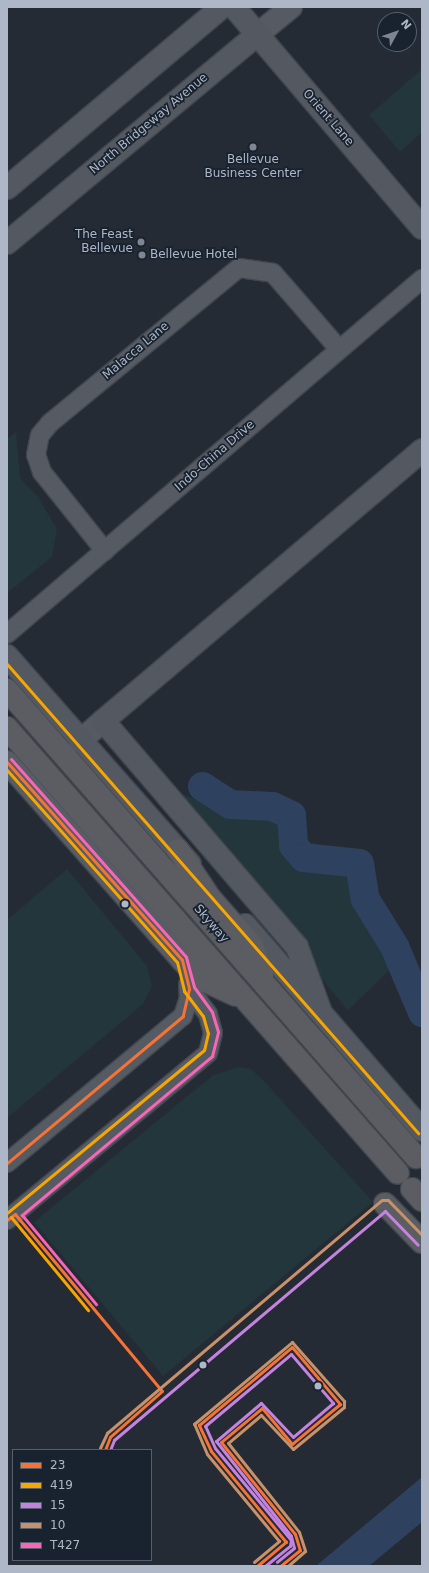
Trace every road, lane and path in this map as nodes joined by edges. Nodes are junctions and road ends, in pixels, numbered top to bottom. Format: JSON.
{"nodes":[{"id":1,"x":222,"y":7,"type":"edge"},
{"id":2,"x":234,"y":7,"type":"edge"},
{"id":3,"x":291,"y":7,"type":"edge"},
{"id":4,"x":257,"y":34,"type":"junction"},
{"id":5,"x":7,"y":188,"type":"edge"},
{"id":6,"x":422,"y":228,"type":"edge"},
{"id":7,"x":7,"y":242,"type":"edge"},
{"id":8,"x":422,"y":278,"type":"edge"},
{"id":9,"x":339,"y":349,"type":"junction"},
{"id":10,"x":422,"y":450,"type":"edge"},
{"id":11,"x":106,"y":551,"type":"junction"},
{"id":12,"x":7,"y":634,"type":"edge"},
{"id":13,"x":7,"y":656,"type":"edge"},
{"id":14,"x":7,"y":690,"type":"edge"},
{"id":15,"x":103,"y":721,"type":"junction"},
{"id":16,"x":7,"y":728,"type":"edge"},
{"id":17,"x":80,"y":741,"type":"junction"},
{"id":18,"x":7,"y":762,"type":"edge"},
{"id":19,"x":178,"y":850,"type":"junction"},
{"id":20,"x":182,"y":960,"type":"junction"},
{"id":21,"x":189,"y":989,"type":"junction"},
{"id":22,"x":268,"y":989,"type":"junction"},
{"id":23,"x":243,"y":998,"type":"junction"},
{"id":24,"x":320,"y":1010,"type":"junction"},
{"id":25,"x":422,"y":1130,"type":"edge"},
{"id":26,"x":416,"y":1157,"type":"dead end"},
{"id":27,"x":7,"y":1162,"type":"edge"},
{"id":28,"x":411,"y":1187,"type":"edge"},
{"id":29,"x":386,"y":1204,"type":"dead end"},
{"id":30,"x":11,"y":1217,"type":"edge"},
{"id":31,"x":422,"y":1242,"type":"edge"}],
"edges":[{"from":1,"to":5,"type":"main road"},
{"from":2,"to":4,"type":"main road","name":"Orient Lane"},
{"from":3,"to":4,"type":"street","name":"North Bridgeway Avenue"},
{"from":4,"to":6,"type":"main road","name":"Orient Lane"},
{"from":4,"to":7,"type":"main road","name":"North Bridgeway Avenue"},
{"from":8,"to":9,"type":"street","name":"Indo-China Drive"},
{"from":9,"to":11,"type":"street","name":"Indo-China Drive"},
{"from":9,"to":11,"type":"street","name":"Malacca Lane"},
{"from":10,"to":15,"type":"main road"},
{"from":11,"to":12,"type":"street","name":"Indo-China Drive"},
{"from":13,"to":17,"type":"main road"},
{"from":14,"to":22,"type":"highway","name":"Skyway"},
{"from":15,"to":17,"type":"street"},
{"from":15,"to":24,"type":"main road"},
{"from":16,"to":23,"type":"highway","name":"Skyway"},
{"from":17,"to":19,"type":"main road"},
{"from":18,"to":20,"type":"main road"},
{"from":19,"to":22,"type":"highway"},
{"from":19,"to":24,"type":"main road"},
{"from":20,"to":21,"type":"street"},
{"from":20,"to":23,"type":"highway"},
{"from":21,"to":27,"type":"street"},
{"from":21,"to":30,"type":"street"},
{"from":22,"to":26,"type":"highway","name":"Skyway"},
{"from":23,"to":28,"type":"highway","name":"Skyway"},
{"from":24,"to":25,"type":"main road"},
{"from":29,"to":31,"type":"highway"}]}
